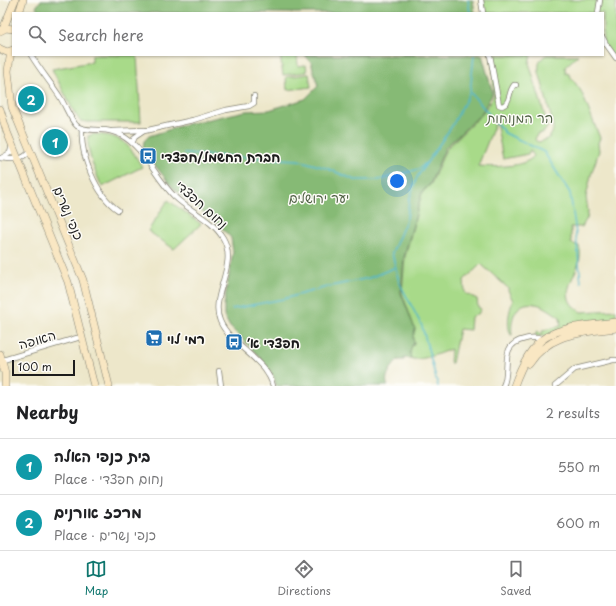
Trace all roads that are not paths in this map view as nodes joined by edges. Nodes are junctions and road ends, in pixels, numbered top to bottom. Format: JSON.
{"nodes":[{"id":1,"x":15,"y":0,"type":"edge"},
{"id":2,"x":23,"y":0,"type":"edge"},
{"id":3,"x":481,"y":0,"type":"edge"},
{"id":4,"x":600,"y":0,"type":"edge"},
{"id":5,"x":19,"y":12,"type":"edge"},
{"id":6,"x":482,"y":12,"type":"edge"},
{"id":7,"x":598,"y":12,"type":"edge"},
{"id":8,"x":2,"y":30,"type":"edge"},
{"id":9,"x":12,"y":30,"type":"edge"},
{"id":10,"x":604,"y":40,"type":"edge"},
{"id":11,"x":0,"y":49,"type":"edge"},
{"id":12,"x":12,"y":52,"type":"edge"},
{"id":13,"x":12,"y":55,"type":"edge"},
{"id":14,"x":31,"y":56,"type":"edge"},
{"id":15,"x":490,"y":56,"type":"edge"},
{"id":16,"x":616,"y":58,"type":"edge"},
{"id":17,"x":516,"y":85,"type":"dead end"},
{"id":18,"x":254,"y":96,"type":"dead end"},
{"id":19,"x":0,"y":109,"type":"edge"},
{"id":20,"x":82,"y":129,"type":"junction"},
{"id":21,"x":149,"y":130,"type":"junction"},
{"id":22,"x":107,"y":131,"type":"junction"},
{"id":23,"x":132,"y":143,"type":"junction"},
{"id":24,"x":12,"y":144,"type":"junction"},
{"id":25,"x":30,"y":151,"type":"junction"},
{"id":26,"x":1,"y":158,"type":"edge"},
{"id":27,"x":19,"y":159,"type":"junction"},
{"id":28,"x":118,"y":210,"type":"dead end"},
{"id":29,"x":616,"y":322,"type":"edge"},
{"id":30,"x":616,"y":328,"type":"edge"},
{"id":31,"x":77,"y":338,"type":"dead end"},
{"id":32,"x":545,"y":342,"type":"junction"},
{"id":33,"x":1,"y":357,"type":"edge"},
{"id":34,"x":615,"y":361,"type":"edge"},
{"id":35,"x":219,"y":371,"type":"dead end"},
{"id":36,"x":5,"y":386,"type":"edge"},
{"id":37,"x":94,"y":386,"type":"edge"},
{"id":38,"x":109,"y":386,"type":"edge"},
{"id":39,"x":221,"y":386,"type":"edge"},
{"id":40,"x":273,"y":386,"type":"edge"},
{"id":41,"x":503,"y":386,"type":"edge"},
{"id":42,"x":514,"y":386,"type":"edge"},
{"id":43,"x":518,"y":386,"type":"edge"},
{"id":44,"x":555,"y":386,"type":"edge"}],
"edges":[{"from":1,"to":8,"type":"street"},
{"from":2,"to":5,"type":"street"},
{"from":3,"to":6,"type":"street"},
{"from":4,"to":7,"type":"street"},
{"from":8,"to":9,"type":"street"},
{"from":10,"to":16,"type":"street"},
{"from":11,"to":12,"type":"street"},
{"from":13,"to":25,"type":"street","name":"כנפי נשרים"},
{"from":14,"to":20,"type":"street"},
{"from":15,"to":17,"type":"street"},
{"from":18,"to":21,"type":"street"},
{"from":19,"to":24,"type":"street","name":"כנפי נשרים"},
{"from":20,"to":22,"type":"street","name":"נחום חפצדי"},
{"from":20,"to":28,"type":"street"},
{"from":21,"to":22,"type":"street"},
{"from":21,"to":23,"type":"street"},
{"from":22,"to":23,"type":"street","name":"נחום חפצדי"},
{"from":23,"to":40,"type":"street","name":"נחום חפצדי"},
{"from":24,"to":26,"type":"street"},
{"from":24,"to":27,"type":"street","name":"כנפי נשרים"},
{"from":25,"to":27,"type":"street"},
{"from":25,"to":38,"type":"street","name":"כנפי נשרים"},
{"from":26,"to":27,"type":"street"},
{"from":27,"to":37,"type":"street","name":"כנפי נשרים"},
{"from":29,"to":32,"type":"street"},
{"from":30,"to":32,"type":"street"},
{"from":31,"to":33,"type":"street","name":"האופה"},
{"from":32,"to":41,"type":"street"},
{"from":32,"to":42,"type":"street"},
{"from":32,"to":43,"type":"street"},
{"from":33,"to":36,"type":"street"},
{"from":34,"to":44,"type":"street"},
{"from":35,"to":39,"type":"street"}]}
